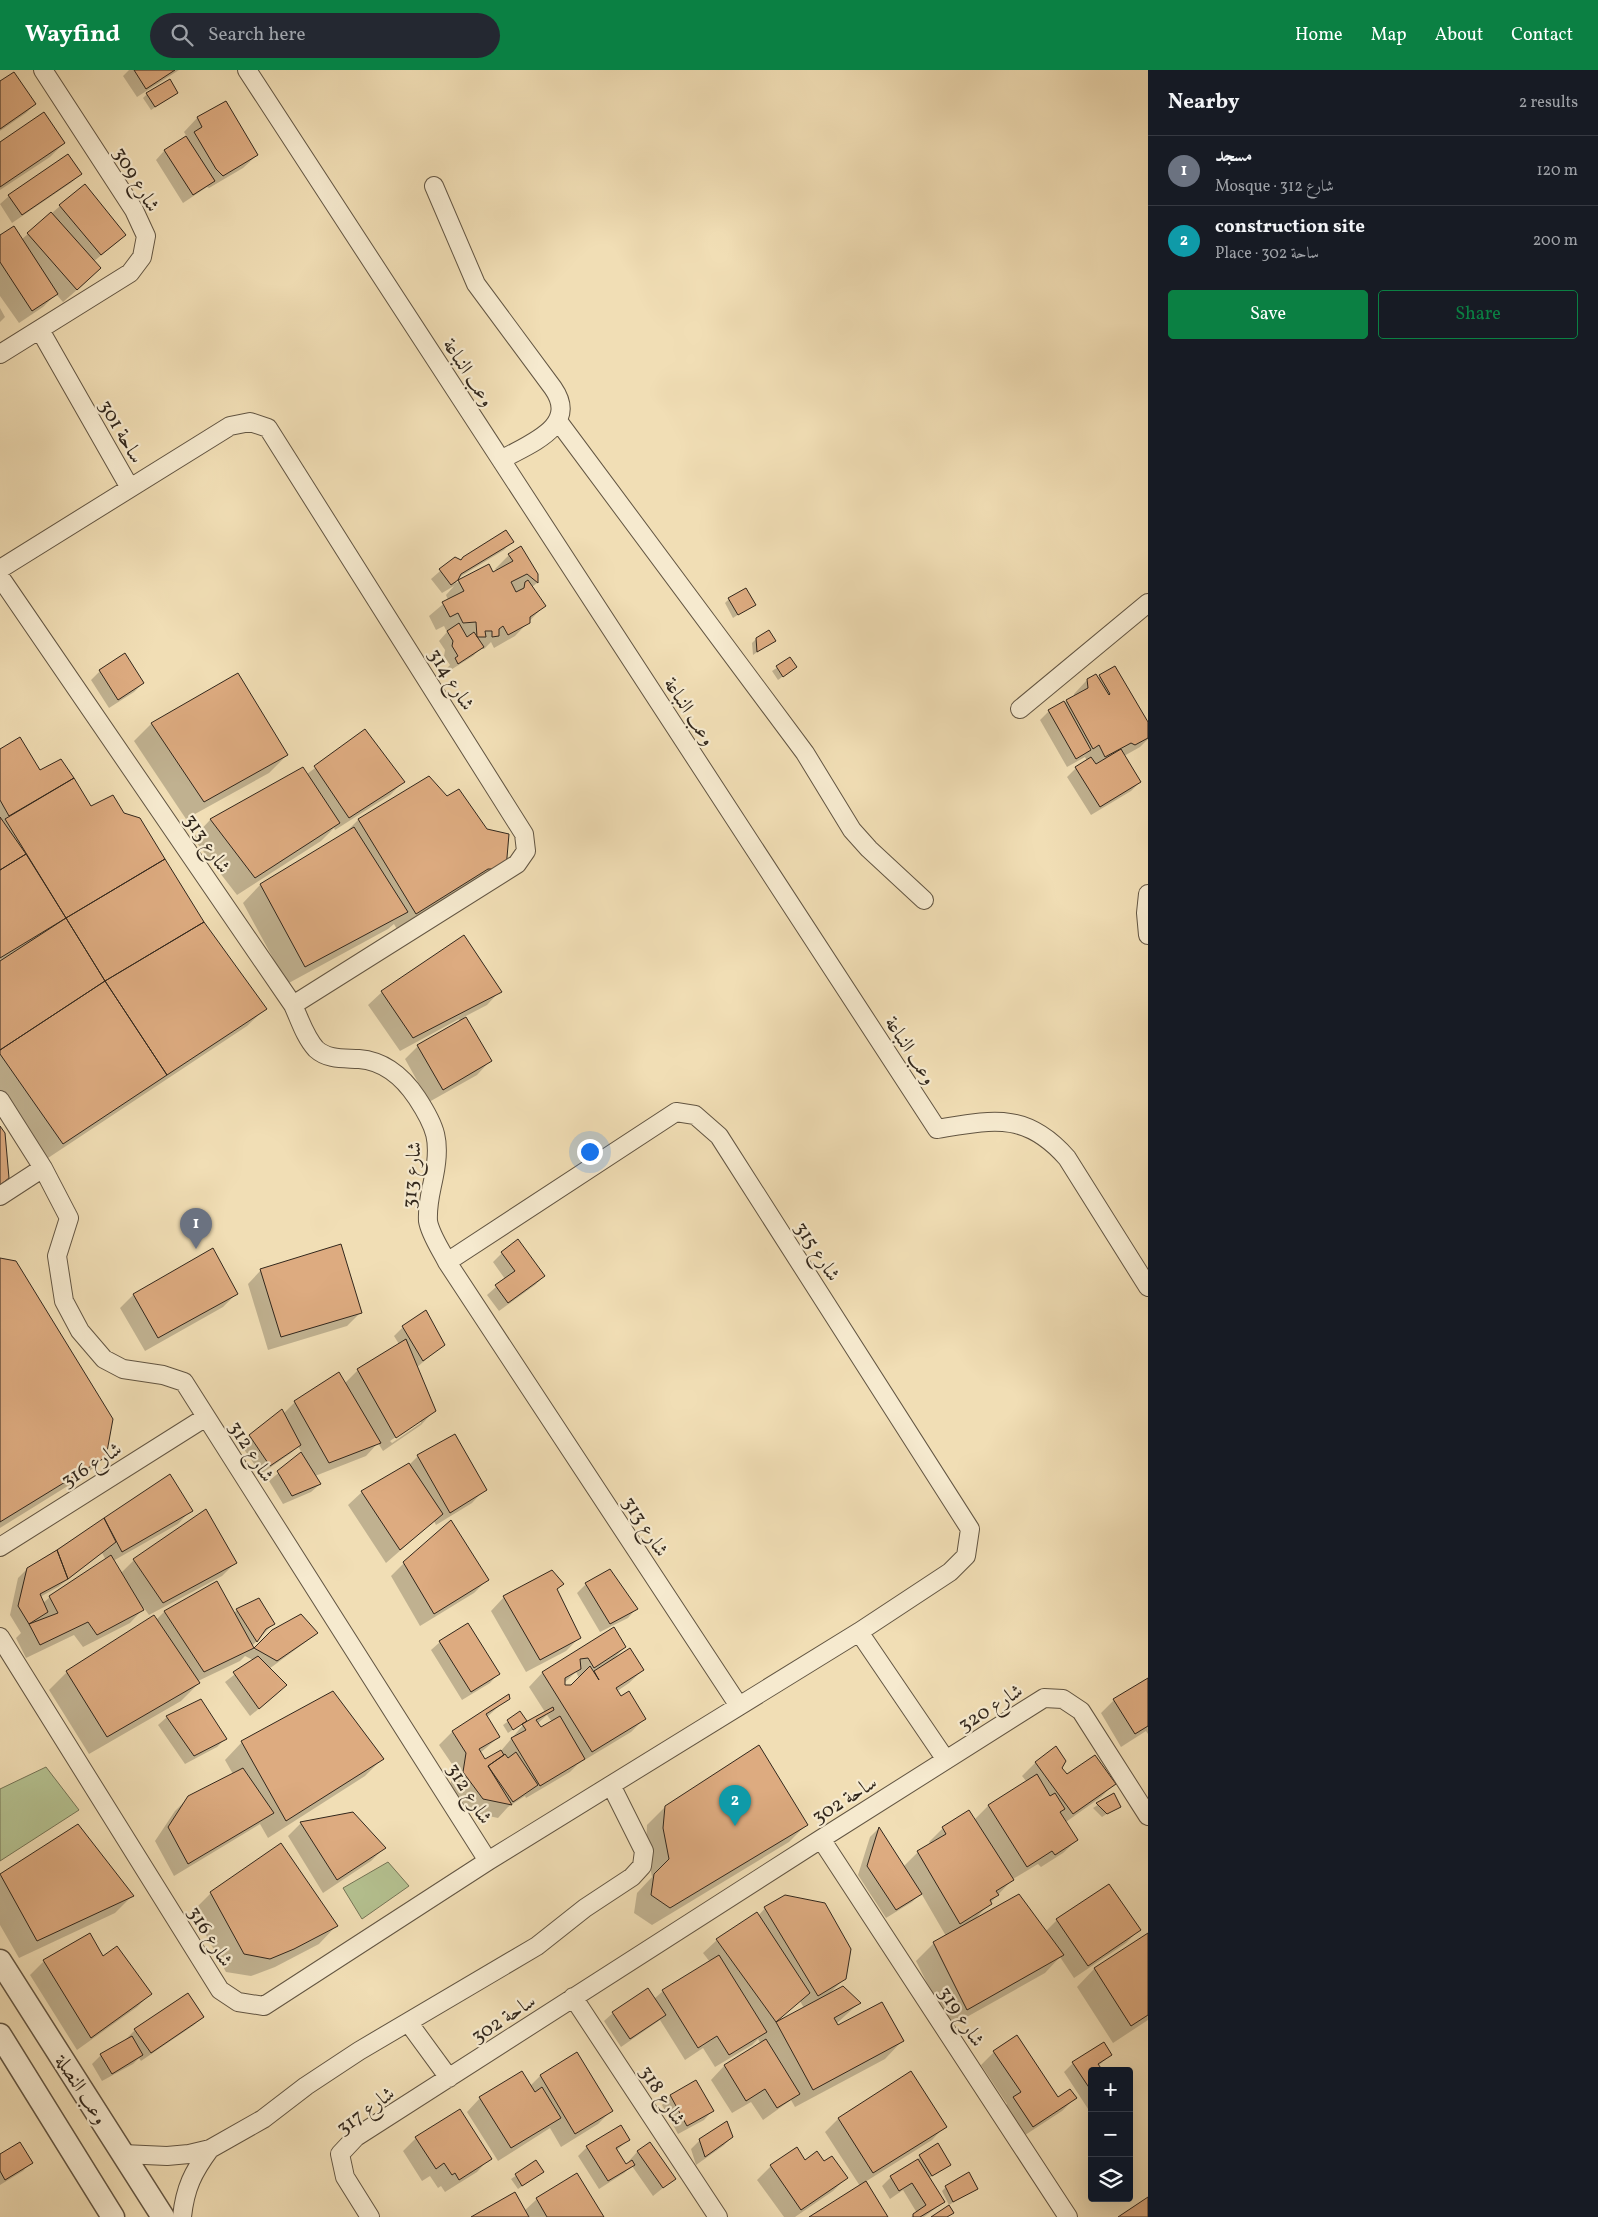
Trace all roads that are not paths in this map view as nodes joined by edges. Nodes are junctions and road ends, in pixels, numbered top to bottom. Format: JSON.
{"nodes":[{"id":1,"x":43,"y":70,"type":"edge"},
{"id":2,"x":247,"y":70,"type":"edge"},
{"id":3,"x":434,"y":186,"type":"dead end"},
{"id":4,"x":40,"y":330,"type":"junction"},
{"id":5,"x":0,"y":354,"type":"edge"},
{"id":6,"x":558,"y":421,"type":"junction"},
{"id":7,"x":501,"y":460,"type":"junction"},
{"id":8,"x":130,"y":488,"type":"junction"},
{"id":9,"x":0,"y":569,"type":"edge"},
{"id":10,"x":0,"y":577,"type":"edge"},
{"id":11,"x":1148,"y":603,"type":"edge"},
{"id":12,"x":1020,"y":709,"type":"dead end"},
{"id":13,"x":1148,"y":894,"type":"edge"},
{"id":14,"x":924,"y":900,"type":"dead end"},
{"id":15,"x":1148,"y":935,"type":"edge"},
{"id":16,"x":293,"y":1005,"type":"junction"},
{"id":17,"x":0,"y":1100,"type":"edge"},
{"id":18,"x":43,"y":1168,"type":"junction"},
{"id":19,"x":0,"y":1196,"type":"edge"},
{"id":20,"x":446,"y":1262,"type":"junction"},
{"id":21,"x":1148,"y":1286,"type":"edge"},
{"id":22,"x":206,"y":1418,"type":"junction"},
{"id":23,"x":0,"y":1547,"type":"edge"},
{"id":24,"x":859,"y":1632,"type":"junction"},
{"id":25,"x":0,"y":1637,"type":"edge"},
{"id":26,"x":739,"y":1706,"type":"junction"},
{"id":27,"x":946,"y":1760,"type":"junction"},
{"id":28,"x":611,"y":1785,"type":"junction"},
{"id":29,"x":1148,"y":1816,"type":"edge"},
{"id":30,"x":821,"y":1838,"type":"junction"},
{"id":31,"x":488,"y":1861,"type":"junction"},
{"id":32,"x":0,"y":1962,"type":"edge"},
{"id":33,"x":573,"y":1997,"type":"junction"},
{"id":34,"x":408,"y":2022,"type":"junction"},
{"id":35,"x":0,"y":2035,"type":"edge"},
{"id":36,"x":449,"y":2078,"type":"junction"},
{"id":37,"x":210,"y":2149,"type":"junction"},
{"id":38,"x":123,"y":2154,"type":"junction"},
{"id":39,"x":113,"y":2217,"type":"edge"},
{"id":40,"x":163,"y":2217,"type":"edge"},
{"id":41,"x":182,"y":2217,"type":"edge"},
{"id":42,"x":370,"y":2217,"type":"edge"},
{"id":43,"x":718,"y":2217,"type":"edge"},
{"id":44,"x":1068,"y":2217,"type":"edge"}],
"edges":[{"from":1,"to":4,"type":"street","name":"شارع 309"},
{"from":2,"to":7,"type":"street","name":"وعب النباعة"},
{"from":3,"to":6,"type":"street"},
{"from":4,"to":5,"type":"street"},
{"from":4,"to":8,"type":"street","name":"ساحة 301"},
{"from":6,"to":7,"type":"street"},
{"from":6,"to":14,"type":"street"},
{"from":7,"to":21,"type":"street","name":"وعب النباعة"},
{"from":8,"to":9,"type":"street","name":"ساحة 301"},
{"from":8,"to":16,"type":"street","name":"شارع 314"},
{"from":10,"to":16,"type":"street","name":"شارع 313"},
{"from":11,"to":12,"type":"street"},
{"from":13,"to":15,"type":"street"},
{"from":16,"to":20,"type":"street","name":"شارع 313"},
{"from":17,"to":18,"type":"street","name":"شارع 312"},
{"from":18,"to":19,"type":"street"},
{"from":18,"to":22,"type":"street","name":"شارع 312"},
{"from":20,"to":24,"type":"street","name":"شارع 315"},
{"from":20,"to":26,"type":"street","name":"شارع 313"},
{"from":22,"to":23,"type":"street","name":"شارع 316"},
{"from":22,"to":31,"type":"street","name":"شارع 312"},
{"from":24,"to":26,"type":"street"},
{"from":24,"to":27,"type":"street"},
{"from":25,"to":31,"type":"street","name":"شارع 316"},
{"from":26,"to":28,"type":"street"},
{"from":27,"to":29,"type":"street","name":"شارع 320"},
{"from":27,"to":30,"type":"street","name":"ساحة 302"},
{"from":28,"to":31,"type":"street"},
{"from":28,"to":34,"type":"street"},
{"from":30,"to":33,"type":"street","name":"ساحة 302"},
{"from":30,"to":44,"type":"street","name":"شارع 319"},
{"from":32,"to":38,"type":"street","name":"وعب النصلة"},
{"from":33,"to":36,"type":"street","name":"ساحة 302"},
{"from":33,"to":43,"type":"street","name":"شارع 318"},
{"from":34,"to":36,"type":"street"},
{"from":34,"to":37,"type":"street"},
{"from":35,"to":39,"type":"street","name":"وعب النصلة"},
{"from":36,"to":42,"type":"street","name":"شارع 317"},
{"from":37,"to":38,"type":"street"},
{"from":37,"to":41,"type":"street"},
{"from":38,"to":40,"type":"street","name":"وعب النصلة"}]}
